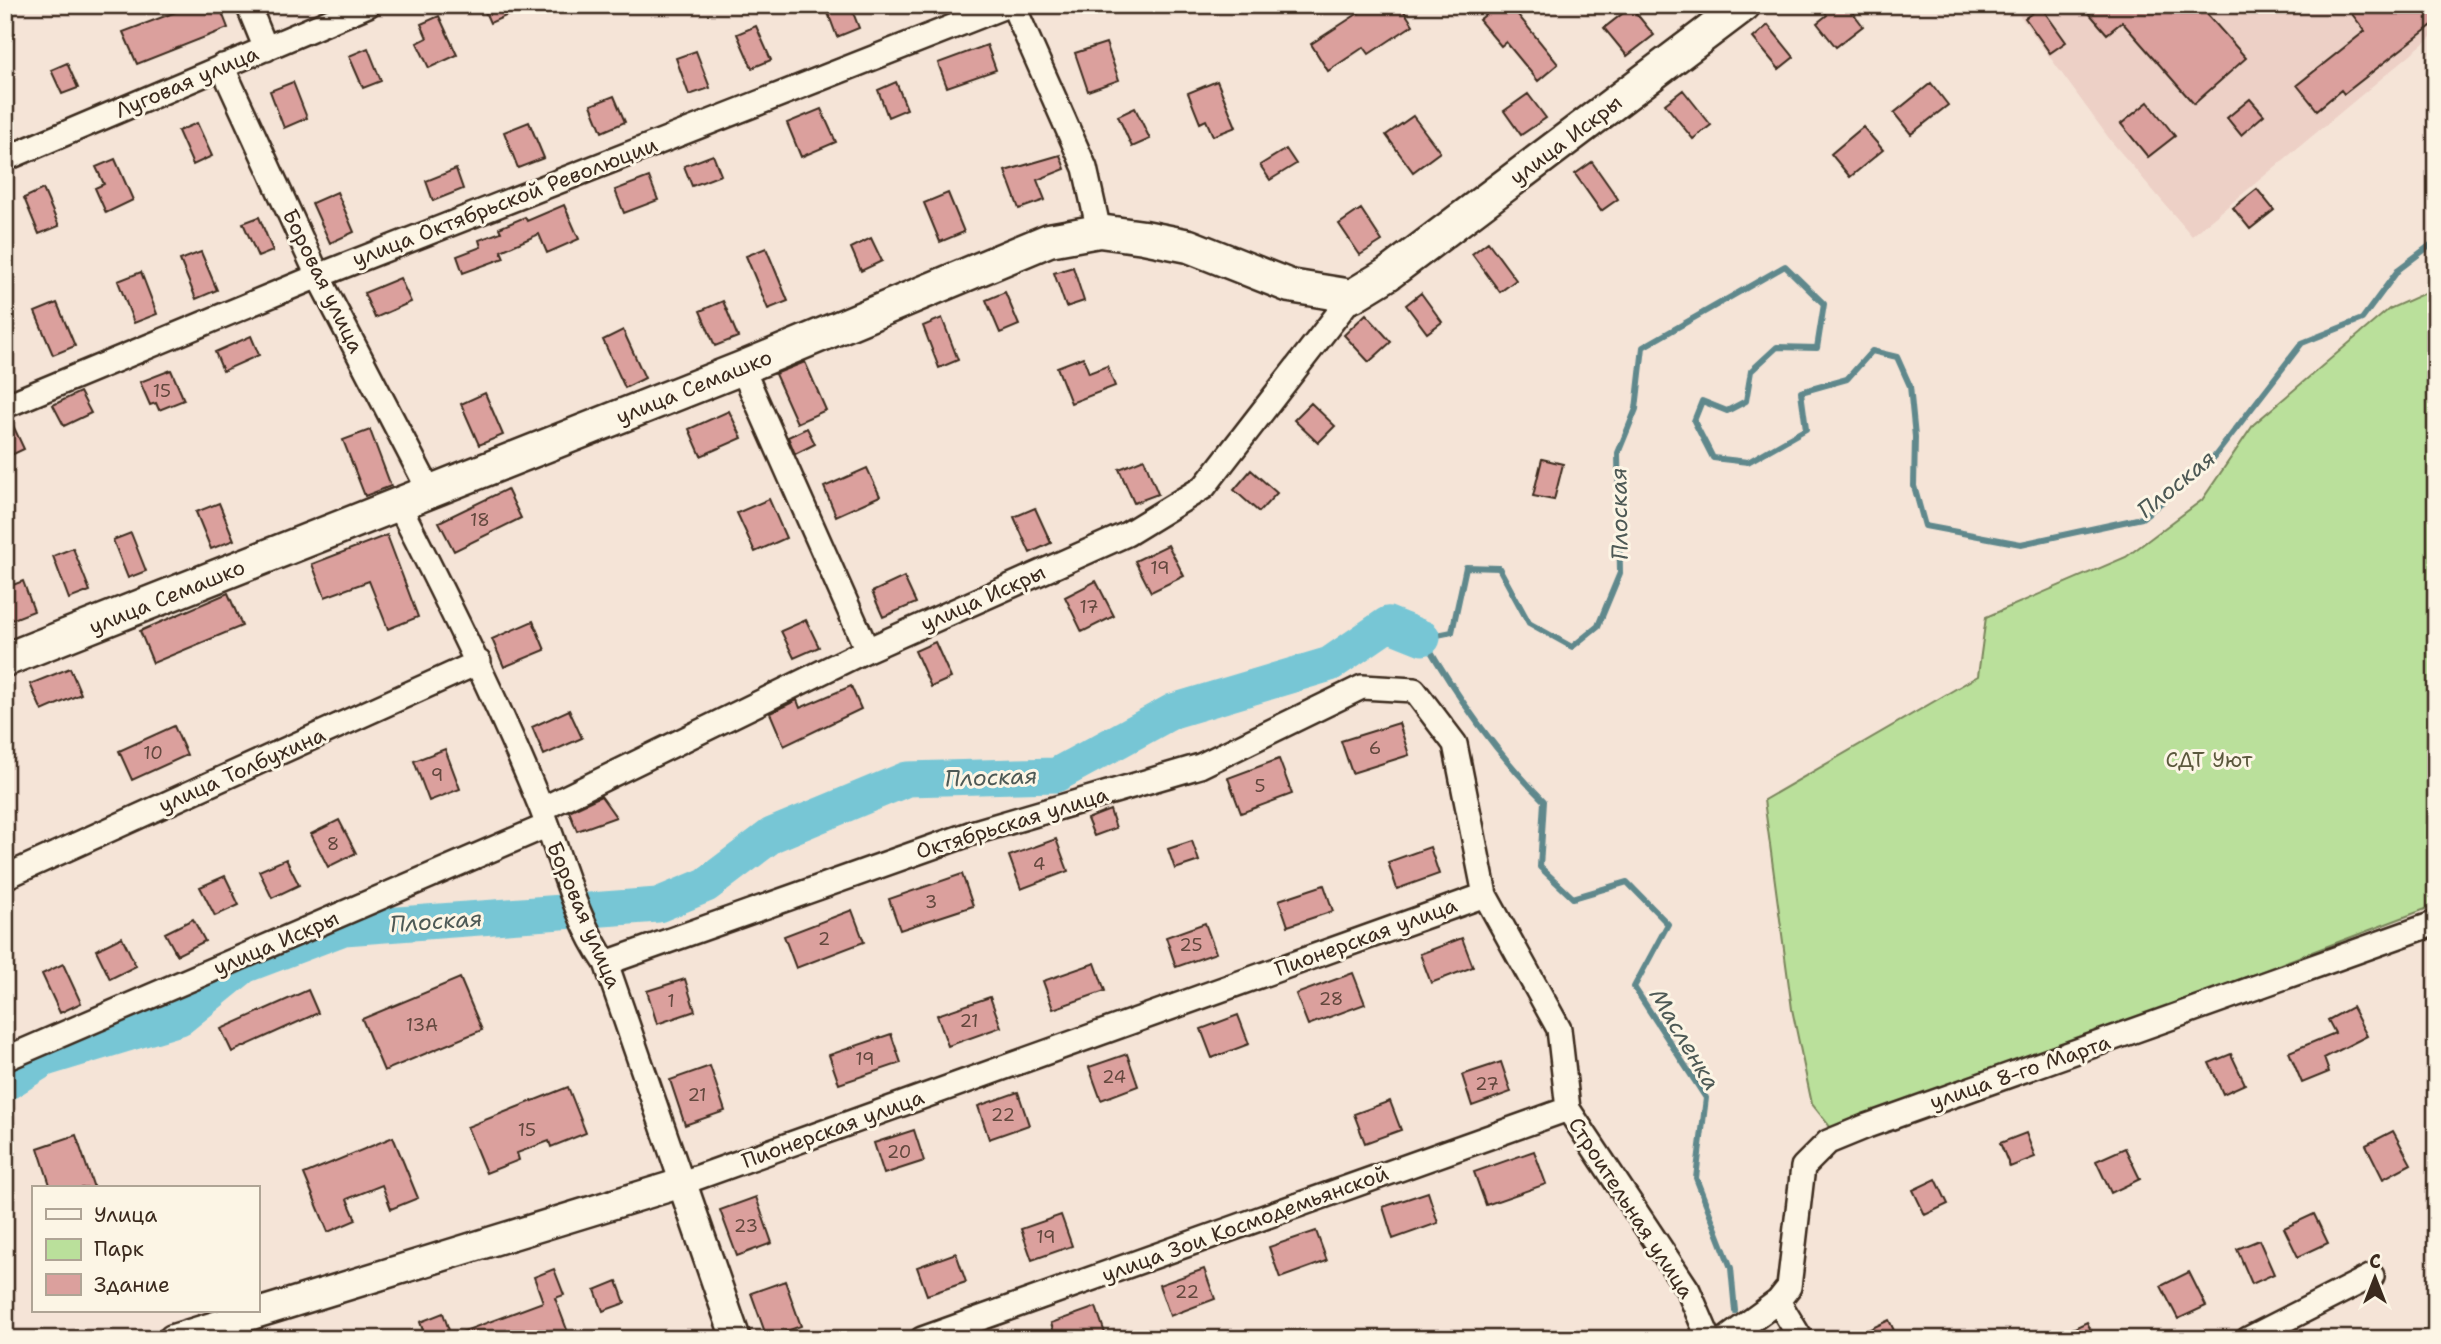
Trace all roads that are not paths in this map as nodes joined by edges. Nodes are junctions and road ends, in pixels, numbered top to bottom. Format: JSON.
{"nodes":[{"id":1,"x":248,"y":5,"type":"edge"},
{"id":2,"x":369,"y":5,"type":"edge"},
{"id":3,"x":1010,"y":5,"type":"edge"},
{"id":4,"x":1744,"y":5,"type":"edge"},
{"id":5,"x":266,"y":49,"type":"junction"},
{"id":6,"x":222,"y":66,"type":"junction"},
{"id":7,"x":5,"y":159,"type":"edge"},
{"id":8,"x":1099,"y":231,"type":"junction"},
{"id":9,"x":318,"y":276,"type":"junction"},
{"id":10,"x":1353,"y":296,"type":"junction"},
{"id":11,"x":742,"y":368,"type":"junction"},
{"id":12,"x":5,"y":406,"type":"edge"},
{"id":13,"x":430,"y":492,"type":"junction"},
{"id":14,"x":399,"y":505,"type":"junction"},
{"id":15,"x":867,"y":650,"type":"junction"},
{"id":16,"x":5,"y":660,"type":"edge"},
{"id":17,"x":479,"y":662,"type":"junction"},
{"id":18,"x":1413,"y":690,"type":"joint"},
{"id":19,"x":544,"y":818,"type":"junction"},
{"id":20,"x":5,"y":877,"type":"edge"},
{"id":21,"x":1485,"y":895,"type":"junction"},
{"id":22,"x":2436,"y":923,"type":"edge"},
{"id":23,"x":606,"y":963,"type":"junction"},
{"id":24,"x":5,"y":1059,"type":"edge"},
{"id":25,"x":1568,"y":1109,"type":"junction"},
{"id":26,"x":682,"y":1183,"type":"junction"},
{"id":27,"x":2372,"y":1276,"type":"dead end"},
{"id":28,"x":1778,"y":1301,"type":"junction"},
{"id":29,"x":173,"y":1339,"type":"edge"},
{"id":30,"x":736,"y":1339,"type":"edge"},
{"id":31,"x":922,"y":1339,"type":"edge"},
{"id":32,"x":1709,"y":1339,"type":"edge"},
{"id":33,"x":1726,"y":1339,"type":"edge"},
{"id":34,"x":1801,"y":1339,"type":"edge"},
{"id":35,"x":2248,"y":1339,"type":"edge"}],
"edges":[{"from":1,"to":5,"type":"street"},
{"from":2,"to":5,"type":"street","name":"Луговая улица"},
{"from":3,"to":8,"type":"street"},
{"from":3,"to":9,"type":"street","name":"улица Октябрьской Революции"},
{"from":4,"to":10,"type":"main road","name":"улица Искры"},
{"from":5,"to":6,"type":"street","name":"Луговая улица"},
{"from":6,"to":7,"type":"street","name":"Луговая улица"},
{"from":6,"to":9,"type":"street","name":"Боровая улица"},
{"from":8,"to":10,"type":"main road","name":"улица Семашко"},
{"from":8,"to":11,"type":"main road","name":"улица Семашко"},
{"from":9,"to":12,"type":"street","name":"улица Октябрьской Революции"},
{"from":9,"to":13,"type":"street","name":"Боровая улица"},
{"from":10,"to":15,"type":"street","name":"улица Искры"},
{"from":11,"to":13,"type":"main road","name":"улица Семашко"},
{"from":11,"to":15,"type":"street"},
{"from":13,"to":14,"type":"main road","name":"улица Семашко"},
{"from":14,"to":16,"type":"main road","name":"улица Семашко"},
{"from":14,"to":17,"type":"street","name":"Боровая улица"},
{"from":15,"to":19,"type":"street","name":"улица Искры"},
{"from":17,"to":19,"type":"street","name":"Боровая улица"},
{"from":17,"to":20,"type":"street","name":"улица Толбухина"},
{"from":18,"to":21,"type":"street","name":"Строительная улица"},
{"from":18,"to":23,"type":"street","name":"Октябрьская улица"},
{"from":19,"to":23,"type":"street","name":"Боровая улица"},
{"from":19,"to":24,"type":"street","name":"улица Искры"},
{"from":21,"to":25,"type":"street","name":"Строительная улица"},
{"from":21,"to":26,"type":"street","name":"Пионерская улица"},
{"from":22,"to":28,"type":"street","name":"улица 8-го Марта"},
{"from":23,"to":26,"type":"street","name":"Боровая улица"},
{"from":25,"to":31,"type":"street","name":"улица Зои Космодемьянской"},
{"from":25,"to":32,"type":"street","name":"Строительная улица"},
{"from":26,"to":29,"type":"street","name":"Пионерская улица"},
{"from":26,"to":30,"type":"street","name":"Боровая улица"},
{"from":27,"to":35,"type":"street"},
{"from":28,"to":33,"type":"street"},
{"from":28,"to":34,"type":"street"}]}
